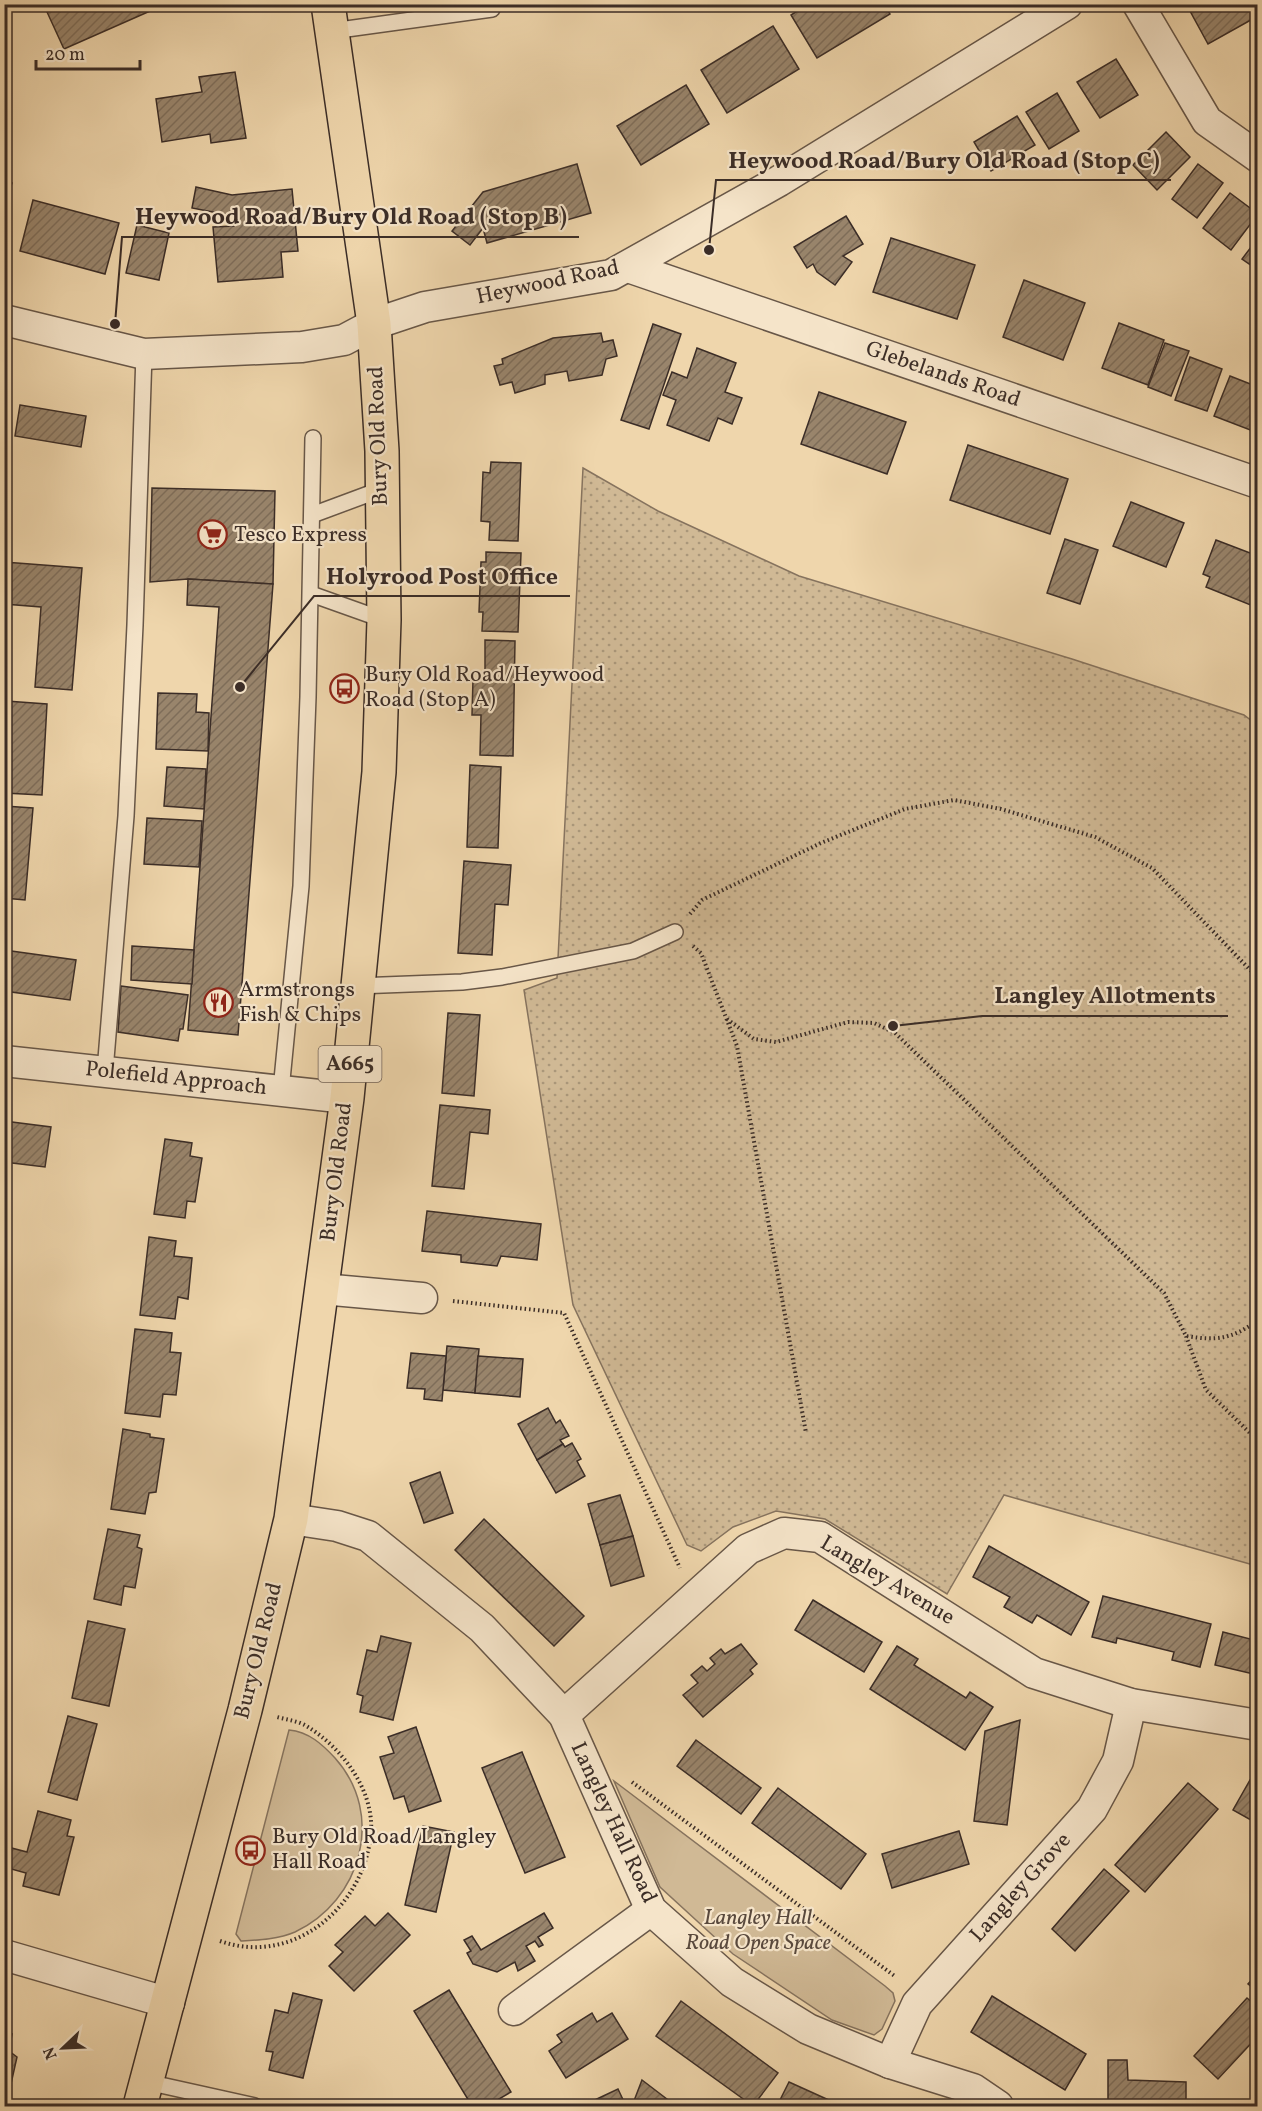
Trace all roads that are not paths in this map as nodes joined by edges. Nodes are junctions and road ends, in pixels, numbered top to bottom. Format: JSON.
{"nodes":[{"id":1,"x":1067,"y":4,"type":"edge"},
{"id":2,"x":1138,"y":4,"type":"edge"},
{"id":3,"x":492,"y":9,"type":"dead end"},
{"id":4,"x":330,"y":18,"type":"edge"},
{"id":5,"x":1257,"y":157,"type":"edge"},
{"id":6,"x":628,"y":267,"type":"junction"},
{"id":7,"x":4,"y":320,"type":"edge"},
{"id":8,"x":374,"y":324,"type":"junction"},
{"id":9,"x":144,"y":354,"type":"junction"},
{"id":10,"x":313,"y":438,"type":"dead end"},
{"id":11,"x":1257,"y":483,"type":"edge"},
{"id":12,"x":382,"y":489,"type":"junction"},
{"id":13,"x":312,"y":515,"type":"junction"},
{"id":14,"x":310,"y":594,"type":"junction"},
{"id":15,"x":384,"y":620,"type":"junction"},
{"id":16,"x":675,"y":932,"type":"road end"},
{"id":17,"x":357,"y":986,"type":"junction"},
{"id":18,"x":4,"y":1060,"type":"edge"},
{"id":19,"x":105,"y":1071,"type":"junction"},
{"id":20,"x":281,"y":1090,"type":"junction"},
{"id":21,"x":347,"y":1098,"type":"junction"},
{"id":22,"x":322,"y":1289,"type":"junction"},
{"id":23,"x":422,"y":1298,"type":"road end"},
{"id":24,"x":291,"y":1519,"type":"junction"},
{"id":25,"x":1131,"y":1704,"type":"junction"},
{"id":26,"x":564,"y":1715,"type":"junction"},
{"id":27,"x":1257,"y":1725,"type":"edge"},
{"id":28,"x":651,"y":1910,"type":"junction"},
{"id":29,"x":4,"y":1955,"type":"edge"},
{"id":30,"x":169,"y":2003,"type":"junction"},
{"id":31,"x":514,"y":2010,"type":"dead end"},
{"id":32,"x":890,"y":2063,"type":"junction"},
{"id":33,"x":144,"y":2094,"type":"edge"},
{"id":34,"x":255,"y":2106,"type":"edge"},
{"id":35,"x":998,"y":2106,"type":"edge"}],
"edges":[{"from":1,"to":6,"type":"street","name":"Heywood Road"},
{"from":2,"to":5,"type":"street"},
{"from":3,"to":4,"type":"lane"},
{"from":4,"to":8,"type":"main road","name":"Bury Old Road","number":"A665"},
{"from":6,"to":8,"type":"street","name":"Heywood Road"},
{"from":6,"to":11,"type":"street","name":"Glebelands Road"},
{"from":7,"to":9,"type":"street","name":"Heywood Road"},
{"from":8,"to":9,"type":"street","name":"Heywood Road"},
{"from":8,"to":12,"type":"main road","name":"Bury Old Road","number":"A665"},
{"from":9,"to":19,"type":"lane"},
{"from":10,"to":13,"type":"lane"},
{"from":12,"to":13,"type":"lane"},
{"from":12,"to":15,"type":"main road","name":"Bury Old Road","number":"A665"},
{"from":13,"to":14,"type":"lane"},
{"from":14,"to":15,"type":"lane"},
{"from":14,"to":20,"type":"lane"},
{"from":15,"to":17,"type":"main road","name":"Bury Old Road","number":"A665"},
{"from":16,"to":17,"type":"lane"},
{"from":17,"to":21,"type":"main road","name":"Bury Old Road","number":"A665"},
{"from":18,"to":19,"type":"street","name":"Polefield Approach"},
{"from":19,"to":20,"type":"street","name":"Polefield Approach"},
{"from":20,"to":21,"type":"street","name":"Polefield Approach"},
{"from":21,"to":22,"type":"main road","name":"Bury Old Road","number":"A665"},
{"from":22,"to":23,"type":"street"},
{"from":22,"to":24,"type":"main road","name":"Bury Old Road","number":"A665"},
{"from":24,"to":26,"type":"street","name":"Langley Hall Road"},
{"from":24,"to":30,"type":"main road","name":"Bury Old Road","number":"A665"},
{"from":25,"to":26,"type":"street","name":"Langley Avenue"},
{"from":25,"to":27,"type":"street","name":"Langley Avenue"},
{"from":25,"to":32,"type":"street","name":"Langley Grove"},
{"from":26,"to":28,"type":"street","name":"Langley Hall Road"},
{"from":28,"to":31,"type":"street"},
{"from":28,"to":32,"type":"street","name":"Langley Hall Road"},
{"from":29,"to":30,"type":"street"},
{"from":30,"to":33,"type":"main road","name":"Bury Old Road","number":"A665"},
{"from":32,"to":35,"type":"street","name":"Langley Hall Road"},
{"from":33,"to":34,"type":"lane"}]}
